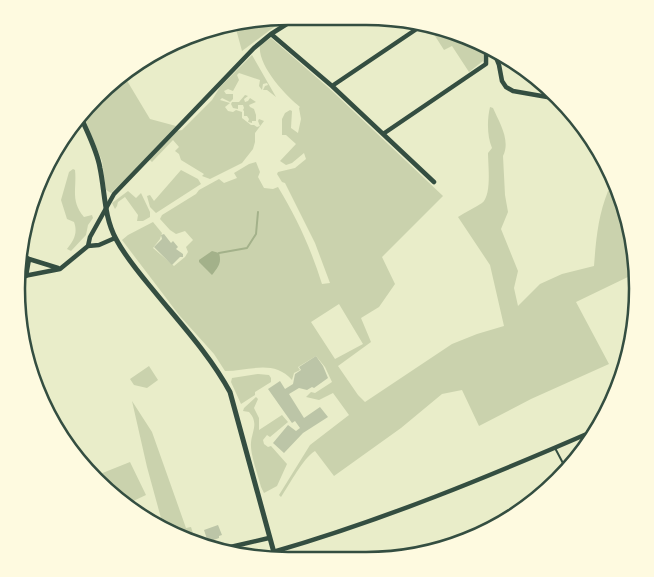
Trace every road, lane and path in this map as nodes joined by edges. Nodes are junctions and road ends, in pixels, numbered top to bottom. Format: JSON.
{"nodes":[{"id":1,"x":286,"y":25,"type":"edge"},
{"id":2,"x":415,"y":30,"type":"edge"},
{"id":3,"x":272,"y":34,"type":"junction"},
{"id":4,"x":486,"y":54,"type":"edge"},
{"id":5,"x":497,"y":60,"type":"edge"},
{"id":6,"x":486,"y":64,"type":"junction"},
{"id":7,"x":499,"y":64,"type":"junction"},
{"id":8,"x":332,"y":86,"type":"junction"},
{"id":9,"x":546,"y":96,"type":"edge"},
{"id":10,"x":83,"y":123,"type":"edge"},
{"id":11,"x":383,"y":134,"type":"junction"},
{"id":12,"x":434,"y":182,"type":"dead end"},
{"id":13,"x":105,"y":208,"type":"junction"},
{"id":14,"x":115,"y":238,"type":"junction"},
{"id":15,"x":88,"y":246,"type":"junction"},
{"id":16,"x":29,"y":259,"type":"joint"},
{"id":17,"x":60,"y":269,"type":"junction"},
{"id":18,"x":26,"y":276,"type":"joint"},
{"id":19,"x":585,"y":435,"type":"edge"},
{"id":20,"x":555,"y":448,"type":"junction"},
{"id":21,"x":563,"y":463,"type":"edge"},
{"id":22,"x":269,"y":538,"type":"junction"},
{"id":23,"x":234,"y":546,"type":"edge"},
{"id":24,"x":276,"y":551,"type":"edge"},
{"id":25,"x":273,"y":552,"type":"edge"}],
"edges":[{"from":1,"to":3,"type":"street"},
{"from":2,"to":8,"type":"street"},
{"from":3,"to":8,"type":"street"},
{"from":3,"to":13,"type":"street"},
{"from":4,"to":6,"type":"street"},
{"from":5,"to":7,"type":"street"},
{"from":6,"to":7,"type":"street"},
{"from":6,"to":11,"type":"street"},
{"from":7,"to":9,"type":"street"},
{"from":8,"to":11,"type":"street"},
{"from":10,"to":13,"type":"street"},
{"from":11,"to":12,"type":"street"},
{"from":13,"to":14,"type":"street"},
{"from":13,"to":15,"type":"street"},
{"from":14,"to":15,"type":"street"},
{"from":14,"to":22,"type":"street"},
{"from":15,"to":17,"type":"street"},
{"from":16,"to":17,"type":"street"},
{"from":16,"to":18,"type":"street"},
{"from":17,"to":18,"type":"street"},
{"from":19,"to":20,"type":"street"},
{"from":20,"to":21,"type":"lane"},
{"from":20,"to":24,"type":"street"},
{"from":22,"to":23,"type":"street"},
{"from":22,"to":25,"type":"street"}]}
